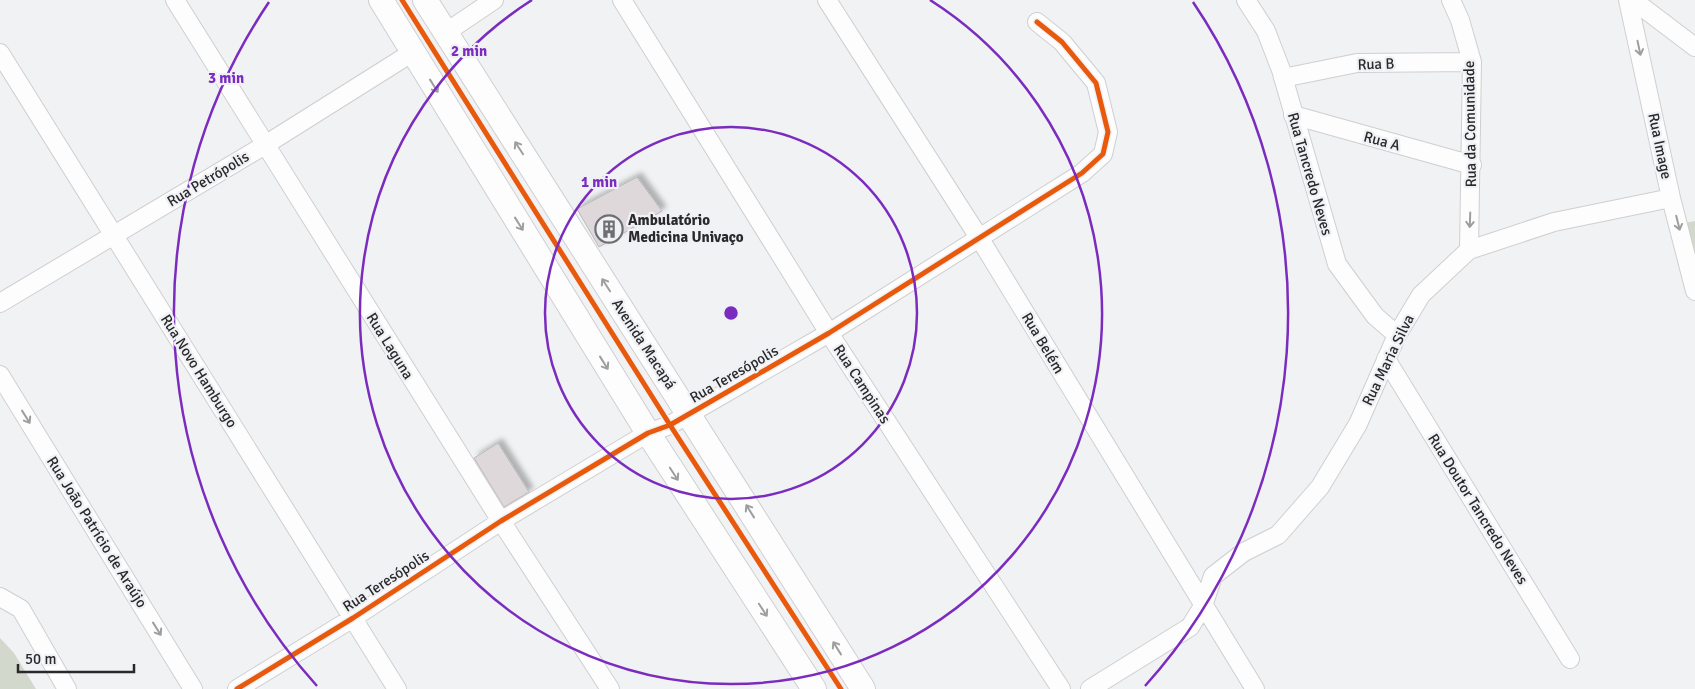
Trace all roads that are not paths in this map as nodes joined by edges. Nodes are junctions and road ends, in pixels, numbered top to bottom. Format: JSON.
{"nodes":[{"id":1,"x":174,"y":0,"type":"edge"},
{"id":2,"x":381,"y":0,"type":"edge"},
{"id":3,"x":425,"y":0,"type":"edge"},
{"id":4,"x":494,"y":0,"type":"edge"},
{"id":5,"x":622,"y":0,"type":"edge"},
{"id":6,"x":827,"y":0,"type":"edge"},
{"id":7,"x":1246,"y":0,"type":"edge"},
{"id":8,"x":1452,"y":0,"type":"edge"},
{"id":9,"x":1628,"y":0,"type":"edge"},
{"id":10,"x":1632,"y":0,"type":"edge"},
{"id":11,"x":1036,"y":22,"type":"dead end"},
{"id":12,"x":445,"y":33,"type":"junction"},
{"id":13,"x":1695,"y":47,"type":"edge"},
{"id":14,"x":413,"y":52,"type":"junction"},
{"id":15,"x":0,"y":53,"type":"edge"},
{"id":16,"x":1472,"y":62,"type":"junction"},
{"id":17,"x":1282,"y":78,"type":"junction"},
{"id":18,"x":1293,"y":115,"type":"junction"},
{"id":19,"x":264,"y":145,"type":"junction"},
{"id":20,"x":1472,"y":165,"type":"junction"},
{"id":21,"x":1671,"y":198,"type":"junction"},
{"id":22,"x":115,"y":236,"type":"junction"},
{"id":23,"x":980,"y":239,"type":"junction"},
{"id":24,"x":1470,"y":250,"type":"junction"},
{"id":25,"x":1695,"y":291,"type":"edge"},
{"id":26,"x":0,"y":303,"type":"edge"},
{"id":27,"x":829,"y":333,"type":"junction"},
{"id":28,"x":1397,"y":335,"type":"junction"},
{"id":29,"x":1386,"y":359,"type":"junction"},
{"id":30,"x":0,"y":375,"type":"edge"},
{"id":31,"x":689,"y":414,"type":"junction"},
{"id":32,"x":648,"y":433,"type":"junction"},
{"id":33,"x":501,"y":522,"type":"junction"},
{"id":34,"x":0,"y":597,"type":"edge"},
{"id":35,"x":1203,"y":606,"type":"junction"},
{"id":36,"x":353,"y":618,"type":"junction"},
{"id":37,"x":1570,"y":659,"type":"dead end"},
{"id":38,"x":67,"y":689,"type":"edge"},
{"id":39,"x":193,"y":689,"type":"edge"},
{"id":40,"x":237,"y":689,"type":"edge"},
{"id":41,"x":397,"y":689,"type":"edge"},
{"id":42,"x":610,"y":689,"type":"edge"},
{"id":43,"x":617,"y":689,"type":"edge"},
{"id":44,"x":814,"y":689,"type":"edge"},
{"id":45,"x":863,"y":689,"type":"edge"},
{"id":46,"x":1061,"y":689,"type":"edge"},
{"id":47,"x":1090,"y":689,"type":"edge"},
{"id":48,"x":1255,"y":689,"type":"edge"}],
"edges":[{"from":1,"to":19,"type":"street","name":"Rua Laguna"},
{"from":2,"to":14,"type":"main road"},
{"from":3,"to":12,"type":"main road","name":"Avenida Macapá"},
{"from":4,"to":12,"type":"street"},
{"from":5,"to":27,"type":"street","name":"Rua Campinas"},
{"from":6,"to":23,"type":"street","name":"Rua Belém"},
{"from":7,"to":17,"type":"street","name":"Rua Tancredo Neves"},
{"from":8,"to":16,"type":"street","name":"Rua da Comunidade"},
{"from":9,"to":21,"type":"street","name":"Rua Image","one_way":true},
{"from":10,"to":13,"type":"street"},
{"from":11,"to":23,"type":"street","name":"Rua Teresópolis"},
{"from":31,"to":12,"type":"main road","name":"Avenida Macapá","one_way":true},
{"from":14,"to":19,"type":"street","name":"Rua Petrópolis"},
{"from":14,"to":32,"type":"main road","one_way":true},
{"from":15,"to":22,"type":"street","name":"Rua Novo Hamburgo"},
{"from":16,"to":17,"type":"street","name":"Rua B"},
{"from":16,"to":20,"type":"street","name":"Rua da Comunidade"},
{"from":17,"to":18,"type":"street","name":"Rua Tancredo Neves"},
{"from":18,"to":20,"type":"street","name":"Rua A"},
{"from":18,"to":28,"type":"street","name":"Rua Tancredo Neves"},
{"from":19,"to":22,"type":"street","name":"Rua Petrópolis"},
{"from":19,"to":33,"type":"street","name":"Rua Laguna"},
{"from":20,"to":24,"type":"street","name":"Rua da Comunidade","one_way":true},
{"from":21,"to":24,"type":"street","name":"Rua Maria Silva"},
{"from":21,"to":25,"type":"street","name":"Rua Image","one_way":true},
{"from":22,"to":26,"type":"street","name":"Rua Petrópolis"},
{"from":22,"to":36,"type":"street","name":"Rua Novo Hamburgo"},
{"from":23,"to":27,"type":"street","name":"Rua Teresópolis"},
{"from":23,"to":35,"type":"street","name":"Rua Belém"},
{"from":24,"to":28,"type":"street","name":"Rua Maria Silva"},
{"from":27,"to":31,"type":"street","name":"Rua Teresópolis"},
{"from":27,"to":46,"type":"street","name":"Rua Campinas"},
{"from":28,"to":29,"type":"street","name":"Rua Maria Silva"},
{"from":29,"to":35,"type":"street","name":"Rua Maria Silva"},
{"from":29,"to":37,"type":"street","name":"Rua Doutor Tancredo Neves"},
{"from":30,"to":39,"type":"street","name":"Rua João Patrício de Araújo","one_way":true},
{"from":31,"to":32,"type":"street","name":"Rua Teresópolis"},
{"from":45,"to":31,"type":"main road","name":"Avenida Macapá","one_way":true},
{"from":32,"to":33,"type":"street","name":"Rua Teresópolis"},
{"from":32,"to":44,"type":"main road","one_way":true},
{"from":33,"to":36,"type":"street","name":"Rua Teresópolis"},
{"from":33,"to":42,"type":"street","name":"Rua Laguna"},
{"from":34,"to":38,"type":"street"},
{"from":35,"to":47,"type":"street","name":"Rua Maria Silva"},
{"from":35,"to":48,"type":"street","name":"Rua Belém"},
{"from":36,"to":40,"type":"street","name":"Rua Teresópolis"},
{"from":36,"to":41,"type":"street","name":"Rua Novo Hamburgo"},
{"from":42,"to":43,"type":"street"}]}
